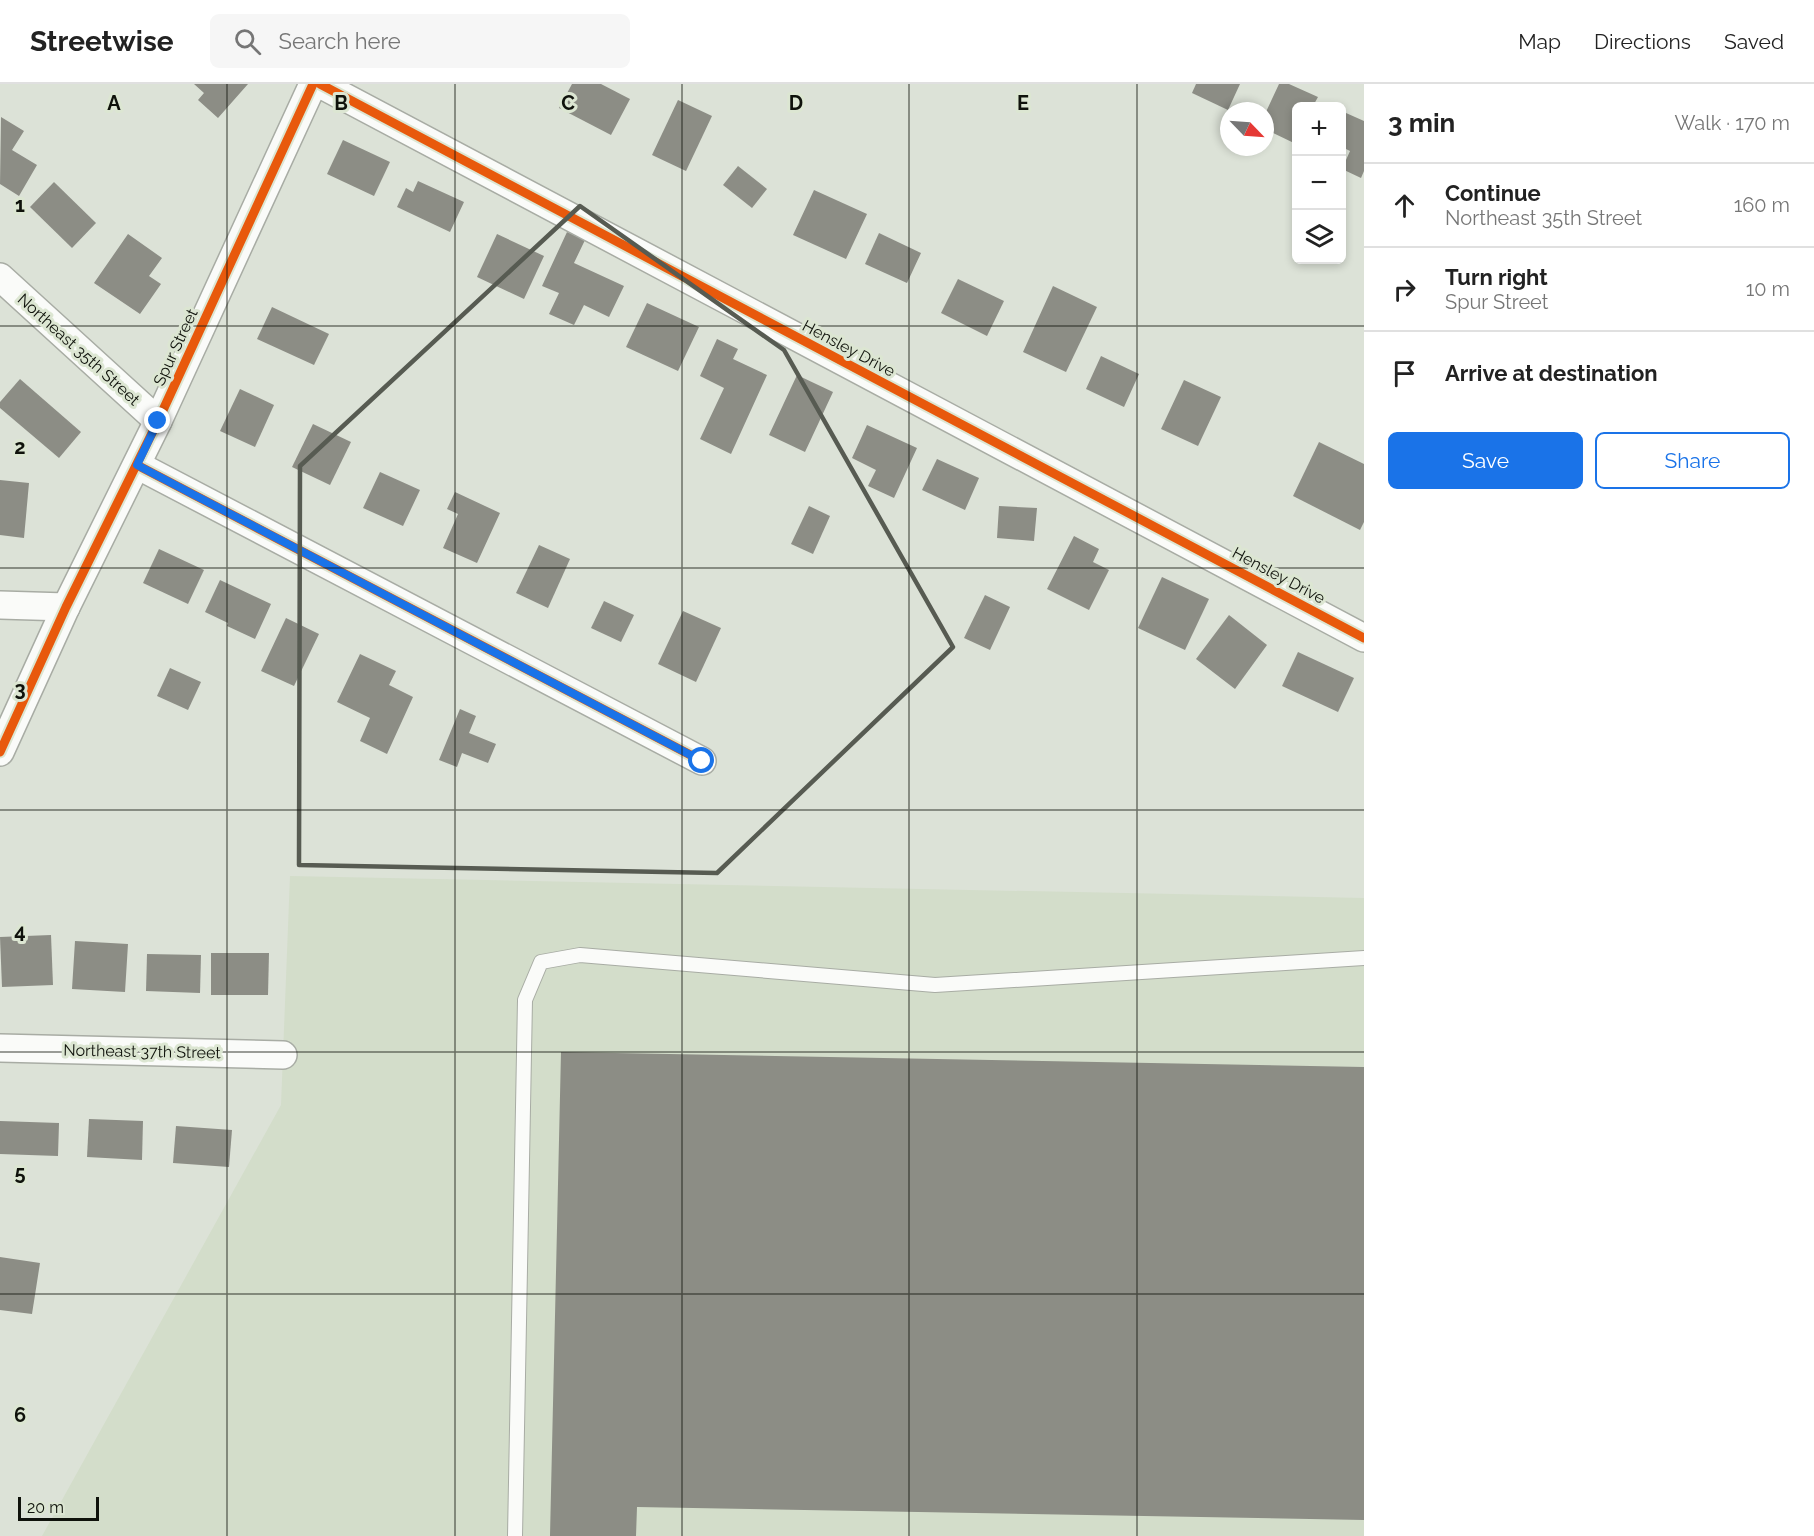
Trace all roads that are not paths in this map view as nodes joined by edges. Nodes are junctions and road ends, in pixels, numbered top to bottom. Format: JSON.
{"nodes":[{"id":1,"x":312,"y":84,"type":"edge"},
{"id":2,"x":320,"y":84,"type":"edge"},
{"id":3,"x":0,"y":277,"type":"edge"},
{"id":4,"x":158,"y":421,"type":"junction"},
{"id":5,"x":137,"y":465,"type":"junction"},
{"id":6,"x":0,"y":605,"type":"edge"},
{"id":7,"x":66,"y":607,"type":"junction"},
{"id":8,"x":1364,"y":638,"type":"edge"},
{"id":9,"x":0,"y":752,"type":"edge"},
{"id":10,"x":702,"y":761,"type":"dead end"},
{"id":11,"x":1364,"y":958,"type":"edge"},
{"id":12,"x":0,"y":1048,"type":"edge"},
{"id":13,"x":283,"y":1055,"type":"dead end"},
{"id":14,"x":515,"y":1536,"type":"edge"}],
"edges":[{"from":1,"to":4,"type":"street","name":"Spur Street"},
{"from":2,"to":8,"type":"street","name":"Hensley Drive"},
{"from":3,"to":4,"type":"street","name":"Northeast 35th Street"},
{"from":4,"to":5,"type":"street","name":"Spur Street"},
{"from":5,"to":7,"type":"street","name":"Spur Street"},
{"from":5,"to":10,"type":"street"},
{"from":6,"to":7,"type":"street"},
{"from":7,"to":9,"type":"street","name":"Spur Street"},
{"from":11,"to":14,"type":"lane"},
{"from":12,"to":13,"type":"street","name":"Northeast 37th Street"}]}
